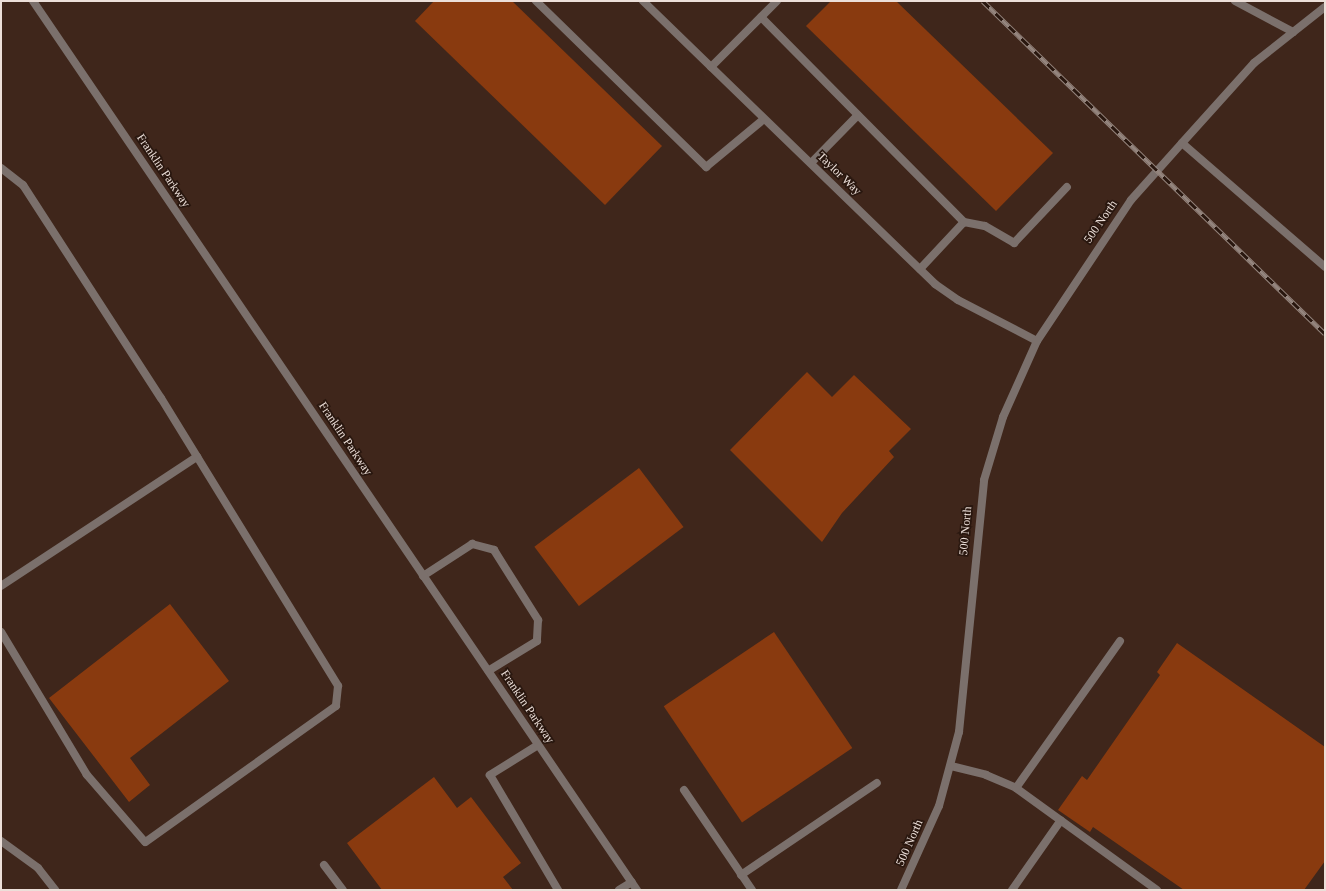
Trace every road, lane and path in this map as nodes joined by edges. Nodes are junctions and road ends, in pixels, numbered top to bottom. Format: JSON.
{"nodes":[{"id":1,"x":33,"y":1,"type":"edge"},
{"id":2,"x":536,"y":1,"type":"edge"},
{"id":3,"x":643,"y":1,"type":"edge"},
{"id":4,"x":777,"y":1,"type":"edge"},
{"id":5,"x":1235,"y":1,"type":"edge"},
{"id":6,"x":1325,"y":7,"type":"edge"},
{"id":7,"x":761,"y":17,"type":"junction"},
{"id":8,"x":1293,"y":32,"type":"junction"},
{"id":9,"x":711,"y":67,"type":"junction"},
{"id":10,"x":858,"y":115,"type":"junction"},
{"id":11,"x":764,"y":119,"type":"junction"},
{"id":12,"x":1182,"y":143,"type":"junction"},
{"id":13,"x":810,"y":163,"type":"junction"},
{"id":14,"x":1,"y":168,"type":"edge"},
{"id":15,"x":1067,"y":187,"type":"dead end"},
{"id":16,"x":964,"y":222,"type":"junction"},
{"id":17,"x":1325,"y":267,"type":"edge"},
{"id":18,"x":920,"y":269,"type":"junction"},
{"id":19,"x":1037,"y":341,"type":"junction"},
{"id":20,"x":197,"y":457,"type":"junction"},
{"id":21,"x":423,"y":576,"type":"junction"},
{"id":22,"x":1,"y":586,"type":"edge"},
{"id":23,"x":1,"y":632,"type":"edge"},
{"id":24,"x":1120,"y":641,"type":"dead end"},
{"id":25,"x":488,"y":671,"type":"junction"},
{"id":26,"x":538,"y":745,"type":"junction"},
{"id":27,"x":951,"y":766,"type":"junction"},
{"id":28,"x":877,"y":783,"type":"dead end"},
{"id":29,"x":1016,"y":788,"type":"junction"},
{"id":30,"x":684,"y":790,"type":"dead end"},
{"id":31,"x":1061,"y":820,"type":"junction"},
{"id":32,"x":1,"y":842,"type":"edge"},
{"id":33,"x":324,"y":865,"type":"dead end"},
{"id":34,"x":742,"y":875,"type":"junction"},
{"id":35,"x":632,"y":882,"type":"junction"},
{"id":36,"x":55,"y":890,"type":"edge"},
{"id":37,"x":343,"y":890,"type":"edge"},
{"id":38,"x":558,"y":890,"type":"edge"},
{"id":39,"x":619,"y":890,"type":"edge"},
{"id":40,"x":637,"y":890,"type":"edge"},
{"id":41,"x":752,"y":890,"type":"edge"},
{"id":42,"x":901,"y":890,"type":"edge"},
{"id":43,"x":1012,"y":890,"type":"edge"},
{"id":44,"x":1157,"y":890,"type":"edge"}],
"edges":[{"from":1,"to":21,"type":"street","name":"Franklin Parkway"},
{"from":2,"to":11,"type":"street"},
{"from":3,"to":9,"type":"street","name":"Taylor Way"},
{"from":4,"to":7,"type":"street"},
{"from":5,"to":8,"type":"street"},
{"from":6,"to":8,"type":"street","name":"500 North"},
{"from":7,"to":9,"type":"street"},
{"from":7,"to":10,"type":"street"},
{"from":8,"to":12,"type":"street","name":"500 North"},
{"from":9,"to":11,"type":"street","name":"Taylor Way"},
{"from":10,"to":13,"type":"street"},
{"from":10,"to":16,"type":"street"},
{"from":11,"to":13,"type":"street","name":"Taylor Way"},
{"from":12,"to":17,"type":"street"},
{"from":12,"to":19,"type":"street","name":"500 North"},
{"from":13,"to":18,"type":"street","name":"Taylor Way"},
{"from":14,"to":20,"type":"street"},
{"from":15,"to":16,"type":"street"},
{"from":16,"to":18,"type":"street"},
{"from":18,"to":19,"type":"street","name":"Taylor Way"},
{"from":19,"to":27,"type":"street","name":"500 North"},
{"from":20,"to":22,"type":"street"},
{"from":20,"to":23,"type":"street"},
{"from":21,"to":25,"type":"street","name":"Franklin Parkway"},
{"from":21,"to":25,"type":"street"},
{"from":24,"to":29,"type":"street"},
{"from":25,"to":26,"type":"street","name":"Franklin Parkway"},
{"from":26,"to":35,"type":"street","name":"Franklin Parkway"},
{"from":26,"to":38,"type":"street"},
{"from":27,"to":29,"type":"street"},
{"from":27,"to":42,"type":"street","name":"500 North"},
{"from":28,"to":34,"type":"street"},
{"from":29,"to":31,"type":"street"},
{"from":30,"to":34,"type":"street"},
{"from":31,"to":43,"type":"street"},
{"from":31,"to":44,"type":"street"},
{"from":32,"to":36,"type":"street"},
{"from":33,"to":37,"type":"street"},
{"from":34,"to":41,"type":"street"},
{"from":35,"to":39,"type":"street"},
{"from":35,"to":40,"type":"street","name":"Franklin Parkway"}]}
